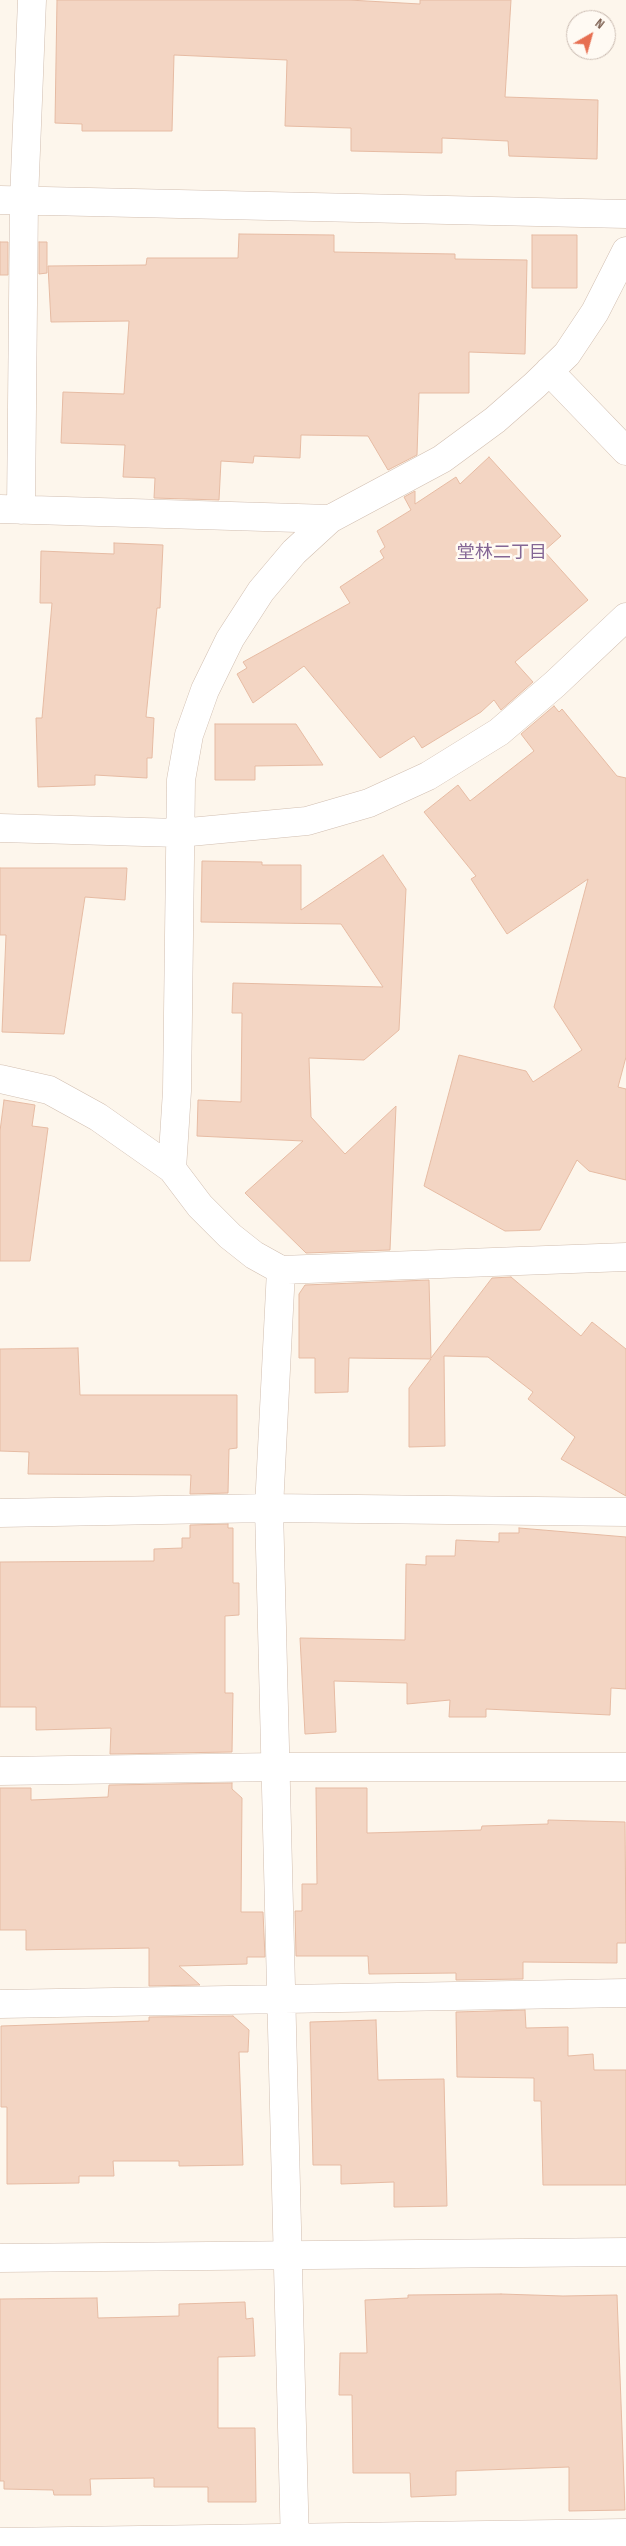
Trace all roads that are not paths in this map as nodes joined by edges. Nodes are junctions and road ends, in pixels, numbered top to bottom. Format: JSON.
{"nodes":[{"id":1,"x":32,"y":0,"type":"edge"},
{"id":2,"x":12,"y":200,"type":"edge"},
{"id":3,"x":626,"y":214,"type":"edge"},
{"id":4,"x":626,"y":251,"type":"edge"},
{"id":5,"x":549,"y":371,"type":"junction"},
{"id":6,"x":626,"y":451,"type":"edge"},
{"id":7,"x":10,"y":510,"type":"edge"},
{"id":8,"x":330,"y":519,"type":"junction"},
{"id":9,"x":626,"y":617,"type":"edge"},
{"id":10,"x":0,"y":828,"type":"edge"},
{"id":11,"x":179,"y":833,"type":"junction"},
{"id":12,"x":0,"y":1079,"type":"edge"},
{"id":13,"x":172,"y":1169,"type":"junction"},
{"id":14,"x":626,"y":1257,"type":"edge"},
{"id":15,"x":281,"y":1270,"type":"junction"},
{"id":16,"x":269,"y":1508,"type":"junction"},
{"id":17,"x":626,"y":1512,"type":"edge"},
{"id":18,"x":0,"y":1513,"type":"edge"},
{"id":19,"x":277,"y":1767,"type":"junction"},
{"id":20,"x":626,"y":1767,"type":"edge"},
{"id":21,"x":0,"y":1771,"type":"edge"},
{"id":22,"x":626,"y":1993,"type":"edge"},
{"id":23,"x":282,"y":1999,"type":"junction"},
{"id":24,"x":0,"y":2004,"type":"edge"},
{"id":25,"x":626,"y":2252,"type":"edge"},
{"id":26,"x":288,"y":2254,"type":"junction"},
{"id":27,"x":0,"y":2258,"type":"edge"},
{"id":28,"x":626,"y":2533,"type":"edge"},
{"id":29,"x":0,"y":2542,"type":"edge"},
{"id":30,"x":295,"y":2542,"type":"edge"}],
"edges":[{"from":1,"to":2,"type":"street"},
{"from":2,"to":3,"type":"street"},
{"from":2,"to":7,"type":"street"},
{"from":4,"to":5,"type":"street"},
{"from":5,"to":6,"type":"street"},
{"from":5,"to":8,"type":"street"},
{"from":7,"to":8,"type":"street"},
{"from":8,"to":11,"type":"street"},
{"from":9,"to":11,"type":"street"},
{"from":10,"to":11,"type":"street"},
{"from":11,"to":13,"type":"street"},
{"from":12,"to":13,"type":"street"},
{"from":13,"to":15,"type":"street"},
{"from":14,"to":15,"type":"street"},
{"from":15,"to":16,"type":"street"},
{"from":16,"to":17,"type":"street"},
{"from":16,"to":18,"type":"street"},
{"from":16,"to":19,"type":"street"},
{"from":19,"to":20,"type":"street"},
{"from":19,"to":21,"type":"street"},
{"from":19,"to":23,"type":"street"},
{"from":22,"to":23,"type":"street"},
{"from":23,"to":24,"type":"street"},
{"from":23,"to":26,"type":"street"},
{"from":25,"to":26,"type":"street"},
{"from":26,"to":27,"type":"street"},
{"from":26,"to":30,"type":"street"},
{"from":28,"to":30,"type":"street"},
{"from":29,"to":30,"type":"street"}]}
